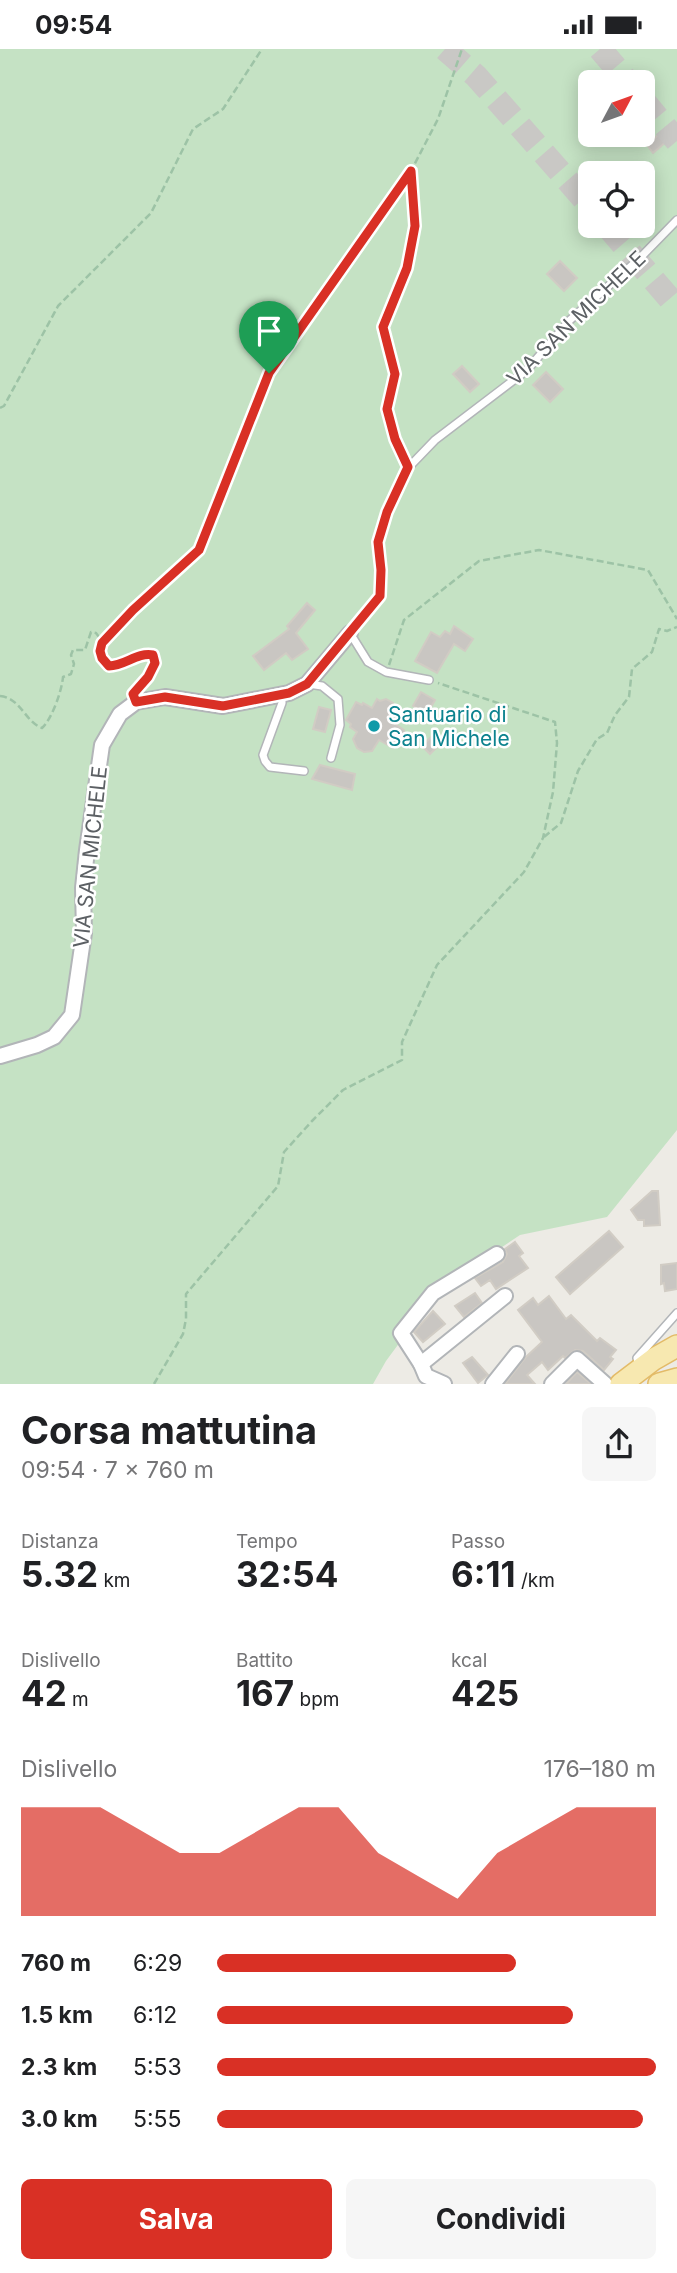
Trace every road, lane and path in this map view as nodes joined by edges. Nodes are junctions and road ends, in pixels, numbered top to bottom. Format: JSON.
{"nodes":[{"id":1,"x":262,"y":49,"type":"edge"},
{"id":2,"x":462,"y":49,"type":"edge"},
{"id":3,"x":411,"y":171,"type":"junction"},
{"id":4,"x":677,"y":220,"type":"edge"},
{"id":5,"x":0,"y":408,"type":"edge"},
{"id":6,"x":408,"y":467,"type":"junction"},
{"id":7,"x":677,"y":619,"type":"edge"},
{"id":8,"x":677,"y":627,"type":"edge"},
{"id":9,"x":350,"y":633,"type":"junction"},
{"id":10,"x":102,"y":643,"type":"junction"},
{"id":11,"x":387,"y":672,"type":"junction"},
{"id":12,"x":429,"y":680,"type":"joint"},
{"id":13,"x":307,"y":684,"type":"junction"},
{"id":14,"x":282,"y":694,"type":"junction"},
{"id":15,"x":0,"y":696,"type":"edge"},
{"id":16,"x":136,"y":702,"type":"junction"},
{"id":17,"x":331,"y":758,"type":"dead end"},
{"id":18,"x":304,"y":771,"type":"dead end"},
{"id":19,"x":543,"y":838,"type":"junction"},
{"id":20,"x":0,"y":1056,"type":"edge"},
{"id":21,"x":496,"y":1254,"type":"dead end"},
{"id":22,"x":505,"y":1296,"type":"dead end"},
{"id":23,"x":677,"y":1313,"type":"edge"},
{"id":24,"x":677,"y":1346,"type":"edge"},
{"id":25,"x":517,"y":1354,"type":"dead end"},
{"id":26,"x":677,"y":1357,"type":"edge"},
{"id":27,"x":421,"y":1364,"type":"junction"},
{"id":28,"x":636,"y":1377,"type":"edge"},
{"id":29,"x":677,"y":1379,"type":"edge"},
{"id":30,"x":154,"y":1384,"type":"edge"},
{"id":31,"x":444,"y":1384,"type":"edge"},
{"id":32,"x":493,"y":1384,"type":"edge"},
{"id":33,"x":552,"y":1384,"type":"edge"},
{"id":34,"x":605,"y":1384,"type":"edge"},
{"id":35,"x":621,"y":1384,"type":"edge"},
{"id":36,"x":659,"y":1384,"type":"edge"}],
"edges":[{"from":1,"to":5,"type":"path"},
{"from":2,"to":3,"type":"path"},
{"from":3,"to":6,"type":"path"},
{"from":3,"to":10,"type":"path"},
{"from":4,"to":6,"type":"lane","name":"VIA SAN MICHELE"},
{"from":6,"to":9,"type":"lane","name":"VIA SAN MICHELE"},
{"from":7,"to":11,"type":"path"},
{"from":8,"to":19,"type":"path"},
{"from":9,"to":11,"type":"lane"},
{"from":9,"to":13,"type":"street","name":"VIA SAN MICHELE"},
{"from":10,"to":15,"type":"path"},
{"from":10,"to":16,"type":"path"},
{"from":11,"to":12,"type":"lane"},
{"from":12,"to":19,"type":"path"},
{"from":13,"to":14,"type":"street","name":"VIA SAN MICHELE"},
{"from":13,"to":17,"type":"lane"},
{"from":14,"to":16,"type":"street","name":"VIA SAN MICHELE"},
{"from":14,"to":18,"type":"lane"},
{"from":16,"to":20,"type":"street","name":"VIA SAN MICHELE"},
{"from":19,"to":30,"type":"path"},
{"from":21,"to":27,"type":"street"},
{"from":22,"to":27,"type":"street"},
{"from":23,"to":28,"type":"lane"},
{"from":24,"to":28,"type":"main road"},
{"from":25,"to":32,"type":"street"},
{"from":26,"to":28,"type":"main road"},
{"from":27,"to":31,"type":"street"},
{"from":28,"to":35,"type":"main road"},
{"from":29,"to":36,"type":"main road"},
{"from":33,"to":34,"type":"street"}]}
